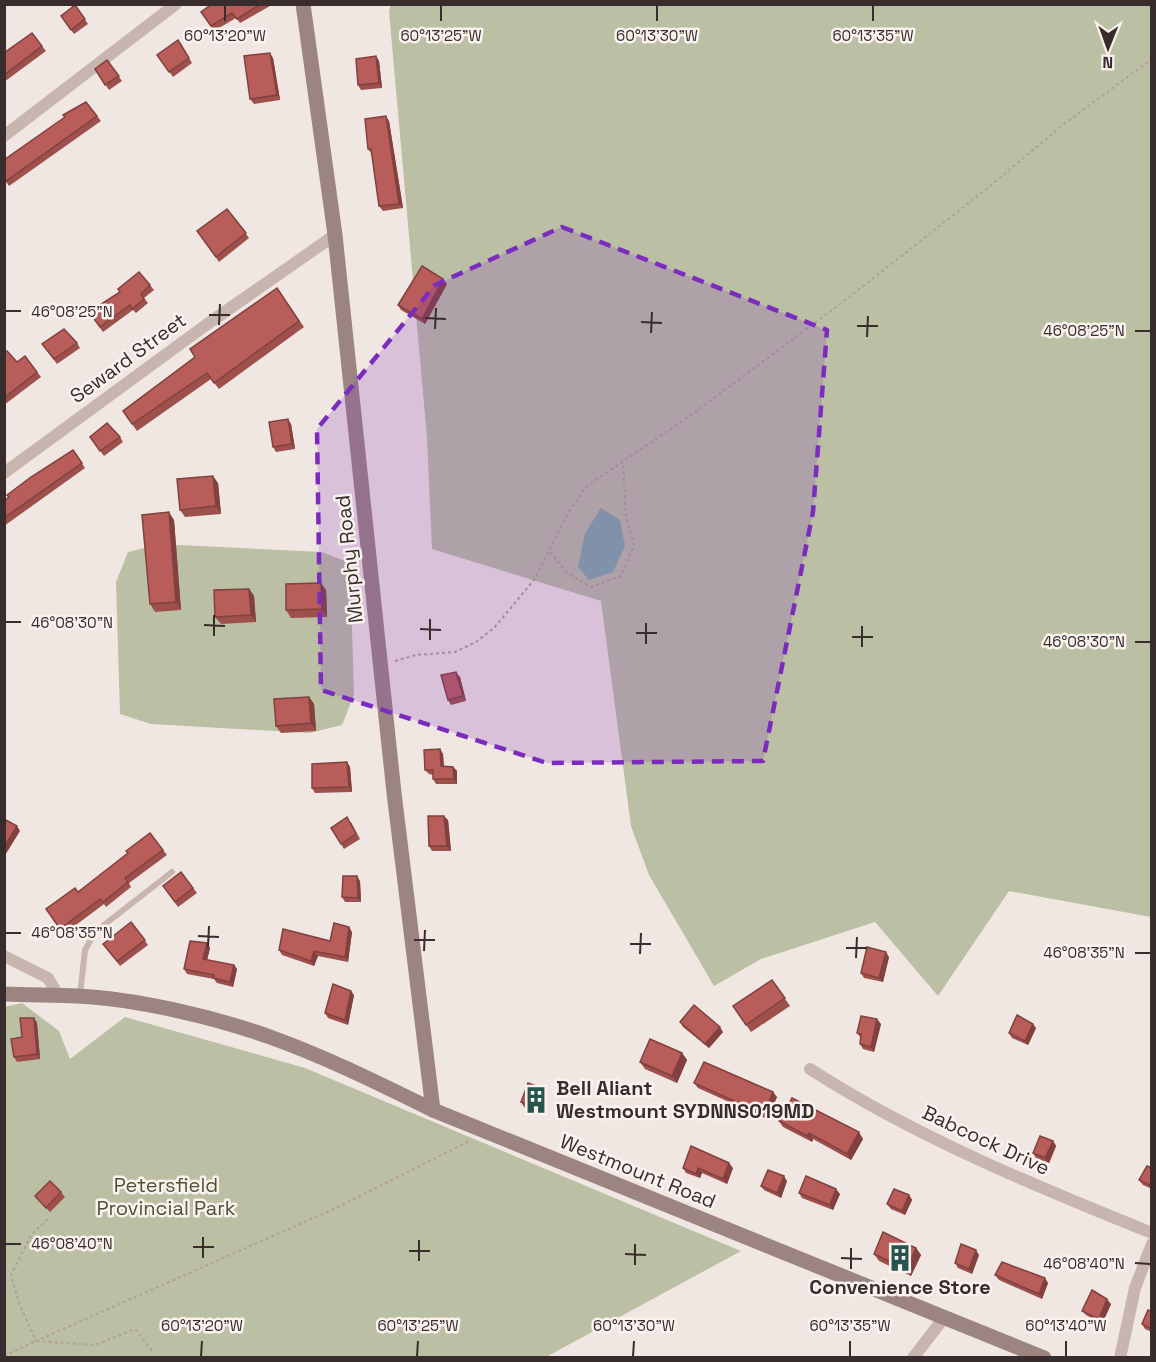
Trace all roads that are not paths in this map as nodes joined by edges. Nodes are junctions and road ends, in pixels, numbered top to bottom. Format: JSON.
{"nodes":[{"id":1,"x":176,"y":4,"type":"edge"},
{"id":2,"x":303,"y":4,"type":"edge"},
{"id":3,"x":4,"y":136,"type":"edge"},
{"id":4,"x":335,"y":235,"type":"junction"},
{"id":5,"x":4,"y":473,"type":"edge"},
{"id":6,"x":172,"y":872,"type":"dead end"},
{"id":7,"x":4,"y":956,"type":"edge"},
{"id":8,"x":4,"y":994,"type":"edge"},
{"id":9,"x":58,"y":995,"type":"junction"},
{"id":10,"x":80,"y":996,"type":"junction"},
{"id":11,"x":810,"y":1069,"type":"dead end"},
{"id":12,"x":433,"y":1110,"type":"junction"},
{"id":13,"x":1152,"y":1233,"type":"edge"},
{"id":14,"x":1152,"y":1244,"type":"edge"},
{"id":15,"x":943,"y":1319,"type":"junction"},
{"id":16,"x":913,"y":1358,"type":"edge"},
{"id":17,"x":1044,"y":1358,"type":"edge"},
{"id":18,"x":1120,"y":1358,"type":"edge"}],
"edges":[{"from":1,"to":3,"type":"street"},
{"from":2,"to":4,"type":"main road","name":"Murphy Road"},
{"from":4,"to":5,"type":"street","name":"Seward Street"},
{"from":4,"to":12,"type":"main road","name":"Murphy Road"},
{"from":6,"to":10,"type":"lane"},
{"from":7,"to":9,"type":"street"},
{"from":8,"to":9,"type":"main road","name":"Westmount Road"},
{"from":9,"to":10,"type":"main road","name":"Westmount Road"},
{"from":10,"to":12,"type":"main road","name":"Westmount Road"},
{"from":11,"to":13,"type":"street","name":"Babcock Drive"},
{"from":12,"to":15,"type":"main road","name":"Westmount Road"},
{"from":14,"to":18,"type":"street"},
{"from":15,"to":16,"type":"street"},
{"from":15,"to":17,"type":"main road","name":"Westmount Road"}]}
